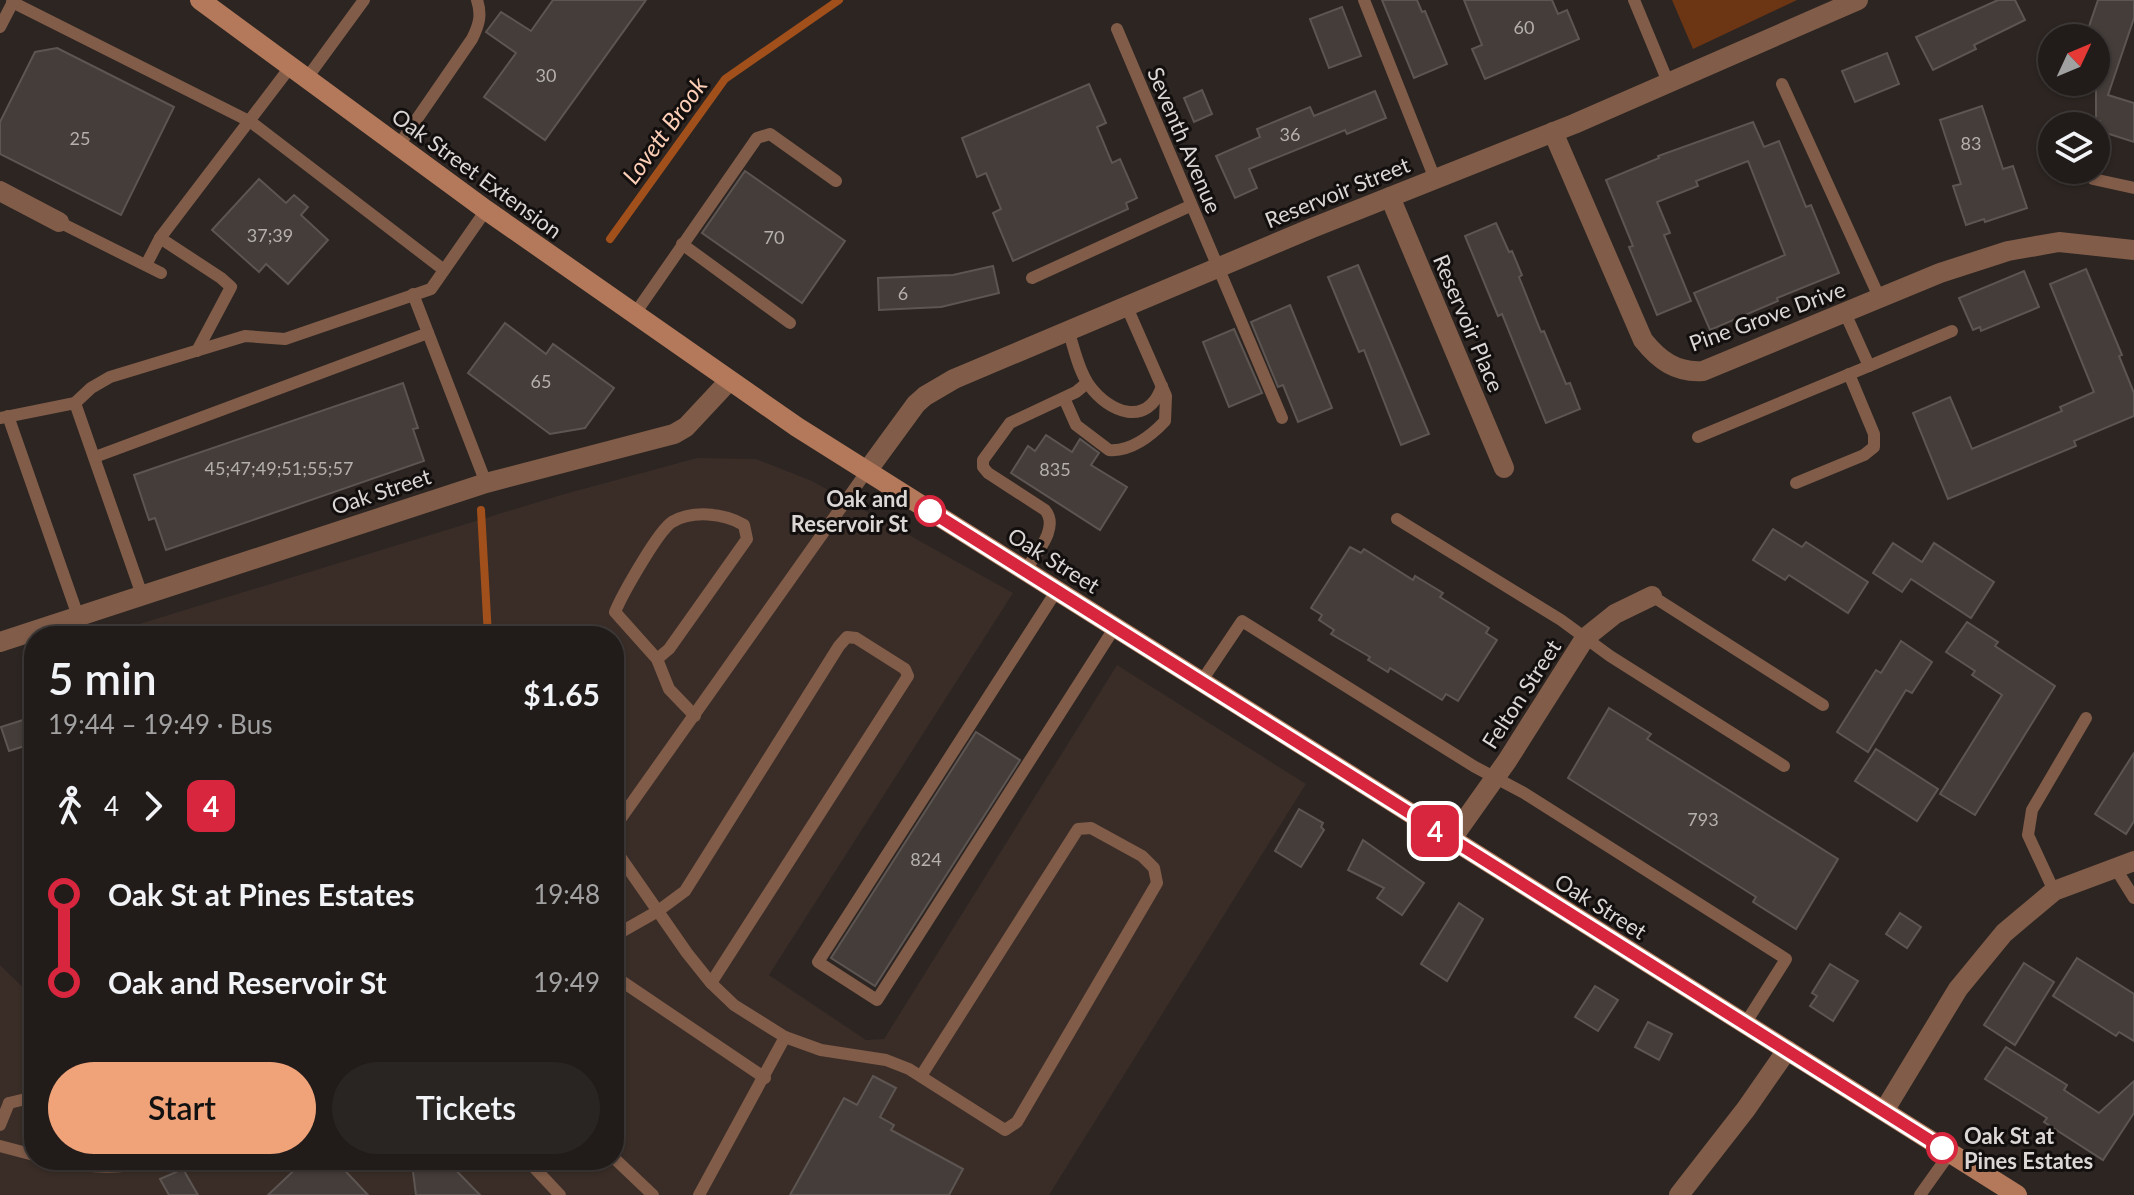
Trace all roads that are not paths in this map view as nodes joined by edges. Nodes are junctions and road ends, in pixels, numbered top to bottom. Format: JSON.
{"nodes":[{"id":1,"x":200,"y":0,"type":"edge"},
{"id":2,"x":364,"y":0,"type":"edge"},
{"id":3,"x":477,"y":0,"type":"edge"},
{"id":4,"x":1364,"y":0,"type":"edge"},
{"id":5,"x":1634,"y":0,"type":"edge"},
{"id":6,"x":1858,"y":0,"type":"edge"},
{"id":7,"x":13,"y":1,"type":"edge"},
{"id":8,"x":0,"y":27,"type":"edge"},
{"id":9,"x":1117,"y":29,"type":"dead end"},
{"id":10,"x":299,"y":72,"type":"junction"},
{"id":11,"x":1668,"y":82,"type":"junction"},
{"id":12,"x":1782,"y":84,"type":"dead end"},
{"id":13,"x":251,"y":122,"type":"junction"},
{"id":14,"x":1553,"y":132,"type":"junction"},
{"id":15,"x":399,"y":145,"type":"junction"},
{"id":16,"x":1435,"y":179,"type":"junction"},
{"id":17,"x":836,"y":181,"type":"dead end"},
{"id":18,"x":2110,"y":183,"type":"edge"},
{"id":19,"x":2134,"y":188,"type":"edge"},
{"id":20,"x":0,"y":191,"type":"edge"},
{"id":21,"x":1390,"y":197,"type":"junction"},
{"id":22,"x":1190,"y":206,"type":"junction"},
{"id":23,"x":486,"y":210,"type":"junction"},
{"id":24,"x":59,"y":222,"type":"joint"},
{"id":25,"x":160,"y":238,"type":"junction"},
{"id":26,"x":682,"y":244,"type":"junction"},
{"id":27,"x":2134,"y":250,"type":"edge"},
{"id":28,"x":146,"y":265,"type":"junction"},
{"id":29,"x":1218,"y":267,"type":"junction"},
{"id":30,"x":444,"y":270,"type":"junction"},
{"id":31,"x":161,"y":273,"type":"dead end"},
{"id":32,"x":1032,"y":278,"type":"dead end"},
{"id":33,"x":413,"y":294,"type":"junction"},
{"id":34,"x":1880,"y":299,"type":"junction"},
{"id":35,"x":1126,"y":305,"type":"junction"},
{"id":36,"x":1845,"y":313,"type":"junction"},
{"id":37,"x":634,"y":315,"type":"junction"},
{"id":38,"x":790,"y":323,"type":"dead end"},
{"id":39,"x":1068,"y":330,"type":"junction"},
{"id":40,"x":1952,"y":331,"type":"dead end"},
{"id":41,"x":428,"y":333,"type":"junction"},
{"id":42,"x":197,"y":351,"type":"junction"},
{"id":43,"x":1869,"y":366,"type":"junction"},
{"id":44,"x":1849,"y":374,"type":"junction"},
{"id":45,"x":729,"y":381,"type":"junction"},
{"id":46,"x":1087,"y":383,"type":"junction"},
{"id":47,"x":1162,"y":386,"type":"junction"},
{"id":48,"x":1064,"y":398,"type":"junction"},
{"id":49,"x":75,"y":403,"type":"junction"},
{"id":50,"x":6,"y":414,"type":"edge"},
{"id":51,"x":1282,"y":418,"type":"dead end"},
{"id":52,"x":1698,"y":437,"type":"dead end"},
{"id":53,"x":95,"y":457,"type":"junction"},
{"id":54,"x":1504,"y":468,"type":"dead end"},
{"id":55,"x":867,"y":471,"type":"junction"},
{"id":56,"x":486,"y":483,"type":"junction"},
{"id":57,"x":1796,"y":483,"type":"dead end"},
{"id":58,"x":1397,"y":519,"type":"dead end"},
{"id":59,"x":1025,"y":571,"type":"junction"},
{"id":60,"x":1057,"y":590,"type":"junction"},
{"id":61,"x":142,"y":595,"type":"junction"},
{"id":62,"x":1652,"y":596,"type":"joint"},
{"id":63,"x":78,"y":616,"type":"junction"},
{"id":64,"x":48,"y":626,"type":"edge"},
{"id":65,"x":1115,"y":627,"type":"junction"},
{"id":66,"x":24,"y":634,"type":"edge"},
{"id":67,"x":1585,"y":638,"type":"junction"},
{"id":68,"x":0,"y":642,"type":"edge"},
{"id":69,"x":657,"y":659,"type":"junction"},
{"id":70,"x":1201,"y":682,"type":"junction"},
{"id":71,"x":1823,"y":705,"type":"dead end"},
{"id":72,"x":695,"y":716,"type":"junction"},
{"id":73,"x":2086,"y":718,"type":"dead end"},
{"id":74,"x":1784,"y":766,"type":"dead end"},
{"id":75,"x":1494,"y":778,"type":"junction"},
{"id":76,"x":624,"y":813,"type":"edge"},
{"id":77,"x":1451,"y":840,"type":"junction"},
{"id":78,"x":624,"y":862,"type":"edge"},
{"id":79,"x":2125,"y":865,"type":"edge"},
{"id":80,"x":2054,"y":891,"type":"junction"},
{"id":81,"x":2134,"y":898,"type":"edge"},
{"id":82,"x":658,"y":911,"type":"junction"},
{"id":83,"x":624,"y":930,"type":"edge"},
{"id":84,"x":624,"y":983,"type":"edge"},
{"id":85,"x":711,"y":983,"type":"junction"},
{"id":86,"x":1745,"y":1024,"type":"junction"},
{"id":87,"x":785,"y":1037,"type":"junction"},
{"id":88,"x":1787,"y":1050,"type":"junction"},
{"id":89,"x":921,"y":1076,"type":"junction"},
{"id":90,"x":765,"y":1078,"type":"junction"},
{"id":91,"x":24,"y":1098,"type":"edge"},
{"id":92,"x":4,"y":1099,"type":"edge"},
{"id":93,"x":1884,"y":1111,"type":"junction"},
{"id":94,"x":0,"y":1125,"type":"edge"},
{"id":95,"x":0,"y":1146,"type":"edge"},
{"id":96,"x":24,"y":1152,"type":"edge"},
{"id":97,"x":1950,"y":1153,"type":"junction"},
{"id":98,"x":624,"y":1167,"type":"edge"},
{"id":99,"x":536,"y":1170,"type":"edge"},
{"id":100,"x":560,"y":1195,"type":"edge"},
{"id":101,"x":653,"y":1195,"type":"edge"},
{"id":102,"x":699,"y":1195,"type":"edge"},
{"id":103,"x":1679,"y":1195,"type":"edge"},
{"id":104,"x":1920,"y":1195,"type":"edge"},
{"id":105,"x":2017,"y":1195,"type":"edge"}],
"edges":[{"from":1,"to":10,"type":"main road","name":"Oak Street Extension"},
{"from":2,"to":10,"type":"lane"},
{"from":3,"to":15,"type":"lane"},
{"from":4,"to":16,"type":"lane"},
{"from":5,"to":11,"type":"lane"},
{"from":6,"to":11,"type":"street","name":"Reservoir Street"},
{"from":7,"to":8,"type":"lane"},
{"from":7,"to":13,"type":"lane"},
{"from":9,"to":22,"type":"lane","name":"Seventh Avenue"},
{"from":10,"to":13,"type":"lane"},
{"from":10,"to":15,"type":"main road","name":"Oak Street Extension"},
{"from":11,"to":14,"type":"street","name":"Reservoir Street"},
{"from":12,"to":34,"type":"lane"},
{"from":13,"to":25,"type":"lane"},
{"from":13,"to":30,"type":"lane"},
{"from":14,"to":16,"type":"street","name":"Reservoir Street"},
{"from":14,"to":36,"type":"street","name":"Pine Grove Drive"},
{"from":15,"to":23,"type":"main road","name":"Oak Street Extension"},
{"from":16,"to":21,"type":"street","name":"Reservoir Street"},
{"from":17,"to":26,"type":"lane"},
{"from":18,"to":19,"type":"lane"},
{"from":20,"to":24,"type":"street"},
{"from":21,"to":29,"type":"street","name":"Reservoir Street"},
{"from":21,"to":54,"type":"street","name":"Reservoir Place"},
{"from":22,"to":29,"type":"lane","name":"Seventh Avenue"},
{"from":22,"to":32,"type":"lane"},
{"from":23,"to":30,"type":"lane"},
{"from":23,"to":37,"type":"main road","name":"Oak Street Extension"},
{"from":24,"to":28,"type":"lane"},
{"from":25,"to":28,"type":"lane"},
{"from":25,"to":42,"type":"lane"},
{"from":26,"to":37,"type":"lane"},
{"from":26,"to":38,"type":"lane"},
{"from":27,"to":34,"type":"street","name":"Pine Grove Drive"},
{"from":28,"to":31,"type":"lane"},
{"from":29,"to":35,"type":"street","name":"Reservoir Street"},
{"from":29,"to":51,"type":"lane","name":"Seventh Avenue"},
{"from":30,"to":33,"type":"lane"},
{"from":33,"to":41,"type":"lane"},
{"from":33,"to":42,"type":"lane"},
{"from":34,"to":36,"type":"street","name":"Pine Grove Drive"},
{"from":35,"to":39,"type":"street","name":"Reservoir Street"},
{"from":35,"to":47,"type":"lane"},
{"from":36,"to":43,"type":"lane"},
{"from":37,"to":45,"type":"main road","name":"Oak Street Extension"},
{"from":39,"to":46,"type":"lane"},
{"from":39,"to":55,"type":"street","name":"Reservoir Street"},
{"from":40,"to":43,"type":"lane"},
{"from":41,"to":53,"type":"lane"},
{"from":41,"to":56,"type":"lane"},
{"from":42,"to":49,"type":"lane"},
{"from":43,"to":44,"type":"lane"},
{"from":44,"to":52,"type":"lane"},
{"from":44,"to":57,"type":"lane"},
{"from":45,"to":55,"type":"main road","name":"Oak Street"},
{"from":45,"to":56,"type":"street","name":"Oak Street"},
{"from":46,"to":47,"type":"lane"},
{"from":46,"to":48,"type":"lane"},
{"from":47,"to":48,"type":"lane"},
{"from":48,"to":59,"type":"lane"},
{"from":49,"to":50,"type":"lane"},
{"from":49,"to":53,"type":"lane"},
{"from":50,"to":63,"type":"lane"},
{"from":53,"to":61,"type":"lane"},
{"from":55,"to":59,"type":"main road","name":"Oak Street"},
{"from":55,"to":72,"type":"lane"},
{"from":56,"to":61,"type":"street","name":"Oak Street"},
{"from":58,"to":67,"type":"lane"},
{"from":59,"to":60,"type":"main road","name":"Oak Street"},
{"from":60,"to":65,"type":"main road","name":"Oak Street"},
{"from":60,"to":65,"type":"lane"},
{"from":61,"to":63,"type":"street","name":"Oak Street"},
{"from":62,"to":67,"type":"street","name":"Felton Street"},
{"from":62,"to":71,"type":"lane"},
{"from":63,"to":64,"type":"street","name":"Oak Street"},
{"from":65,"to":70,"type":"main road","name":"Oak Street"},
{"from":66,"to":68,"type":"street","name":"Oak Street"},
{"from":67,"to":74,"type":"lane"},
{"from":67,"to":75,"type":"street","name":"Felton Street"},
{"from":69,"to":69,"type":"lane"},
{"from":69,"to":72,"type":"lane"},
{"from":70,"to":75,"type":"lane"},
{"from":70,"to":77,"type":"main road","name":"Oak Street"},
{"from":72,"to":76,"type":"lane"},
{"from":73,"to":80,"type":"lane"},
{"from":75,"to":77,"type":"street","name":"Felton Street"},
{"from":75,"to":86,"type":"lane"},
{"from":77,"to":86,"type":"main road","name":"Oak Street"},
{"from":78,"to":82,"type":"lane"},
{"from":79,"to":80,"type":"street"},
{"from":79,"to":81,"type":"lane"},
{"from":80,"to":93,"type":"street"},
{"from":82,"to":83,"type":"lane"},
{"from":82,"to":85,"type":"lane"},
{"from":82,"to":85,"type":"lane"},
{"from":84,"to":90,"type":"lane"},
{"from":85,"to":87,"type":"lane"},
{"from":86,"to":88,"type":"main road","name":"Oak Street"},
{"from":87,"to":89,"type":"lane"},
{"from":87,"to":90,"type":"lane"},
{"from":88,"to":93,"type":"main road","name":"Oak Street"},
{"from":88,"to":103,"type":"street"},
{"from":89,"to":89,"type":"lane"},
{"from":90,"to":102,"type":"lane"},
{"from":91,"to":92,"type":"lane"},
{"from":92,"to":94,"type":"lane"},
{"from":93,"to":97,"type":"main road","name":"Oak Street"},
{"from":95,"to":96,"type":"lane"},
{"from":97,"to":104,"type":"lane"},
{"from":97,"to":105,"type":"main road","name":"Oak Street"},
{"from":98,"to":101,"type":"lane"},
{"from":99,"to":100,"type":"lane"}]}
